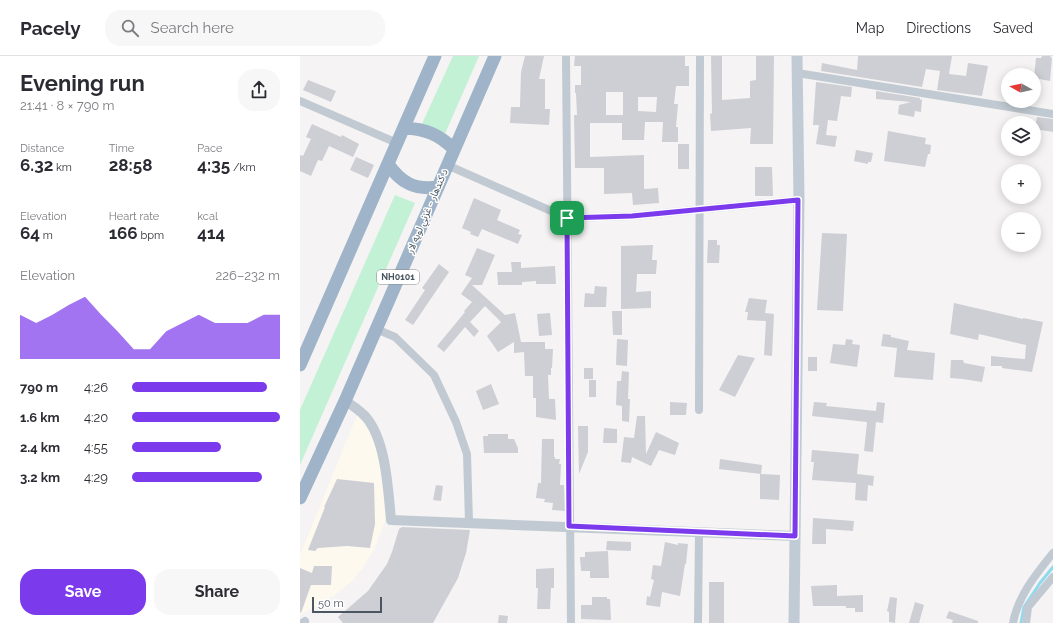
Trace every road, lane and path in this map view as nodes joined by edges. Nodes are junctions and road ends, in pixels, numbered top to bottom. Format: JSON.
{"nodes":[{"id":1,"x":435,"y":56,"type":"edge"},
{"id":2,"x":495,"y":56,"type":"edge"},
{"id":3,"x":566,"y":56,"type":"edge"},
{"id":4,"x":700,"y":56,"type":"edge"},
{"id":5,"x":797,"y":56,"type":"edge"},
{"id":6,"x":797,"y":73,"type":"junction"},
{"id":7,"x":300,"y":101,"type":"edge"},
{"id":8,"x":1053,"y":114,"type":"edge"},
{"id":9,"x":404,"y":128,"type":"junction"},
{"id":10,"x":397,"y":143,"type":"junction"},
{"id":11,"x":454,"y":149,"type":"junction"},
{"id":12,"x":388,"y":164,"type":"junction"},
{"id":13,"x":447,"y":165,"type":"junction"},
{"id":14,"x":438,"y":187,"type":"junction"},
{"id":15,"x":798,"y":200,"type":"junction"},
{"id":16,"x":701,"y":209,"type":"junction"},
{"id":17,"x":567,"y":218,"type":"junction"},
{"id":18,"x":376,"y":329,"type":"junction"},
{"id":19,"x":300,"y":365,"type":"edge"},
{"id":20,"x":345,"y":401,"type":"junction"},
{"id":21,"x":699,"y":410,"type":"dead end"},
{"id":22,"x":300,"y":498,"type":"edge"},
{"id":23,"x":469,"y":522,"type":"junction"},
{"id":24,"x":569,"y":526,"type":"junction"},
{"id":25,"x":699,"y":532,"type":"junction"},
{"id":26,"x":795,"y":536,"type":"junction"},
{"id":27,"x":1053,"y":553,"type":"edge"},
{"id":28,"x":1053,"y":577,"type":"edge"},
{"id":29,"x":1019,"y":604,"type":"junction"},
{"id":30,"x":1028,"y":607,"type":"junction"},
{"id":31,"x":571,"y":623,"type":"edge"},
{"id":32,"x":698,"y":623,"type":"edge"},
{"id":33,"x":794,"y":623,"type":"edge"},
{"id":34,"x":1013,"y":623,"type":"edge"},
{"id":35,"x":1026,"y":623,"type":"edge"}],
"edges":[{"from":1,"to":9,"type":"highway"},
{"from":2,"to":11,"type":"highway","name":"د کندهار - غزني لويه لار","number":"NH0101"},
{"from":3,"to":17,"type":"street"},
{"from":4,"to":16,"type":"street"},
{"from":5,"to":6,"type":"main road"},
{"from":6,"to":8,"type":"street"},
{"from":6,"to":15,"type":"main road"},
{"from":7,"to":10,"type":"street"},
{"from":9,"to":10,"type":"highway"},
{"from":9,"to":11,"type":"highway"},
{"from":10,"to":12,"type":"highway"},
{"from":11,"to":13,"type":"highway","name":"د کندهار - غزني لويه لار","number":"NH0101"},
{"from":12,"to":14,"type":"highway"},
{"from":12,"to":19,"type":"highway"},
{"from":13,"to":14,"type":"highway","name":"د کندهار - غزني لويه لار","number":"NH0101"},
{"from":13,"to":17,"type":"street"},
{"from":14,"to":18,"type":"highway","name":"د کندهار - غزني لويه لار","number":"NH0101"},
{"from":15,"to":16,"type":"street"},
{"from":15,"to":26,"type":"main road"},
{"from":16,"to":17,"type":"street"},
{"from":16,"to":21,"type":"street"},
{"from":17,"to":24,"type":"street"},
{"from":18,"to":20,"type":"highway","name":"د کندهار - غزني لويه لار","number":"NH0101"},
{"from":18,"to":23,"type":"street"},
{"from":20,"to":22,"type":"highway","name":"د کندهار - غزني لويه لار","number":"NH0101"},
{"from":20,"to":23,"type":"street"},
{"from":23,"to":24,"type":"street"},
{"from":24,"to":25,"type":"street"},
{"from":24,"to":31,"type":"street"},
{"from":25,"to":26,"type":"street"},
{"from":25,"to":32,"type":"street"},
{"from":26,"to":33,"type":"main road"},
{"from":27,"to":29,"type":"street"},
{"from":28,"to":30,"type":"street"},
{"from":29,"to":30,"type":"street"},
{"from":29,"to":34,"type":"street"},
{"from":30,"to":35,"type":"street"}]}
